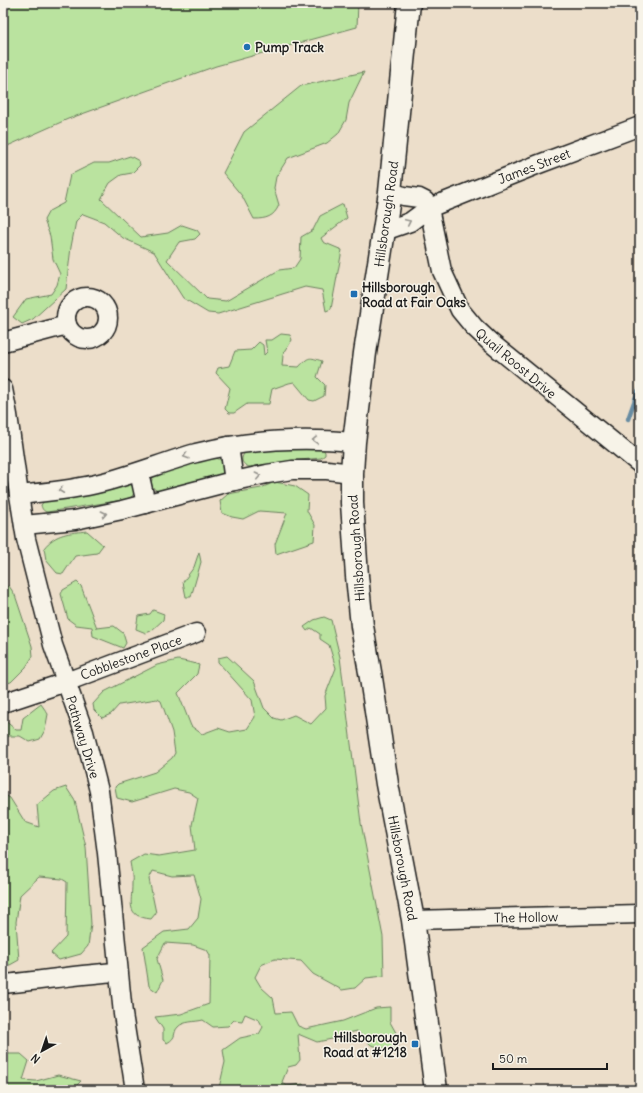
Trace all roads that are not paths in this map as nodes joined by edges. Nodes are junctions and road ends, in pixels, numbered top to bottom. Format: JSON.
{"nodes":[{"id":1,"x":409,"y":3,"type":"edge"},
{"id":2,"x":640,"y":126,"type":"edge"},
{"id":3,"x":390,"y":192,"type":"junction"},
{"id":4,"x":429,"y":208,"type":"junction"},
{"id":5,"x":384,"y":231,"type":"junction"},
{"id":6,"x":67,"y":324,"type":"dead end"},
{"id":7,"x":3,"y":342,"type":"edge"},
{"id":8,"x":3,"y":389,"type":"edge"},
{"id":9,"x":354,"y":442,"type":"junction"},
{"id":10,"x":229,"y":446,"type":"junction"},
{"id":11,"x":640,"y":464,"type":"edge"},
{"id":12,"x":139,"y":472,"type":"junction"},
{"id":13,"x":352,"y":473,"type":"junction"},
{"id":14,"x":234,"y":481,"type":"junction"},
{"id":15,"x":19,"y":495,"type":"junction"},
{"id":16,"x":146,"y":504,"type":"junction"},
{"id":17,"x":24,"y":525,"type":"junction"},
{"id":18,"x":196,"y":633,"type":"dead end"},
{"id":19,"x":66,"y":682,"type":"junction"},
{"id":20,"x":3,"y":703,"type":"edge"},
{"id":21,"x":640,"y":914,"type":"edge"},
{"id":22,"x":413,"y":920,"type":"junction"},
{"id":23,"x":118,"y":972,"type":"junction"},
{"id":24,"x":3,"y":984,"type":"edge"},
{"id":25,"x":135,"y":1090,"type":"edge"},
{"id":26,"x":436,"y":1090,"type":"edge"}],
"edges":[{"from":1,"to":3,"type":"main road","name":"Hillsborough Road"},
{"from":2,"to":4,"type":"street","name":"James Street"},
{"from":3,"to":4,"type":"street"},
{"from":3,"to":5,"type":"main road","name":"Hillsborough Road"},
{"from":5,"to":4,"type":"street","name":"James Street","one_way":true},
{"from":4,"to":11,"type":"street","name":"Quail Roost Drive"},
{"from":5,"to":9,"type":"main road","name":"Hillsborough Road"},
{"from":6,"to":7,"type":"street"},
{"from":8,"to":15,"type":"street","name":"Pathway Drive"},
{"from":9,"to":10,"type":"street","one_way":true},
{"from":9,"to":13,"type":"main road","name":"Hillsborough Road"},
{"from":10,"to":12,"type":"street","one_way":true},
{"from":10,"to":14,"type":"street"},
{"from":12,"to":15,"type":"street","one_way":true},
{"from":12,"to":16,"type":"street"},
{"from":14,"to":13,"type":"street","one_way":true},
{"from":13,"to":22,"type":"main road","name":"Hillsborough Road"},
{"from":14,"to":16,"type":"street"},
{"from":15,"to":17,"type":"street","name":"Pathway Drive"},
{"from":17,"to":16,"type":"street","one_way":true},
{"from":17,"to":19,"type":"street","name":"Pathway Drive"},
{"from":18,"to":19,"type":"street","name":"Cobblestone Place"},
{"from":19,"to":20,"type":"street","name":"Cobblestone Place"},
{"from":19,"to":23,"type":"street","name":"Pathway Drive"},
{"from":21,"to":22,"type":"street","name":"The Hollow"},
{"from":22,"to":26,"type":"main road","name":"Hillsborough Road"},
{"from":23,"to":24,"type":"street"},
{"from":23,"to":25,"type":"street","name":"Pathway Drive"}]}
